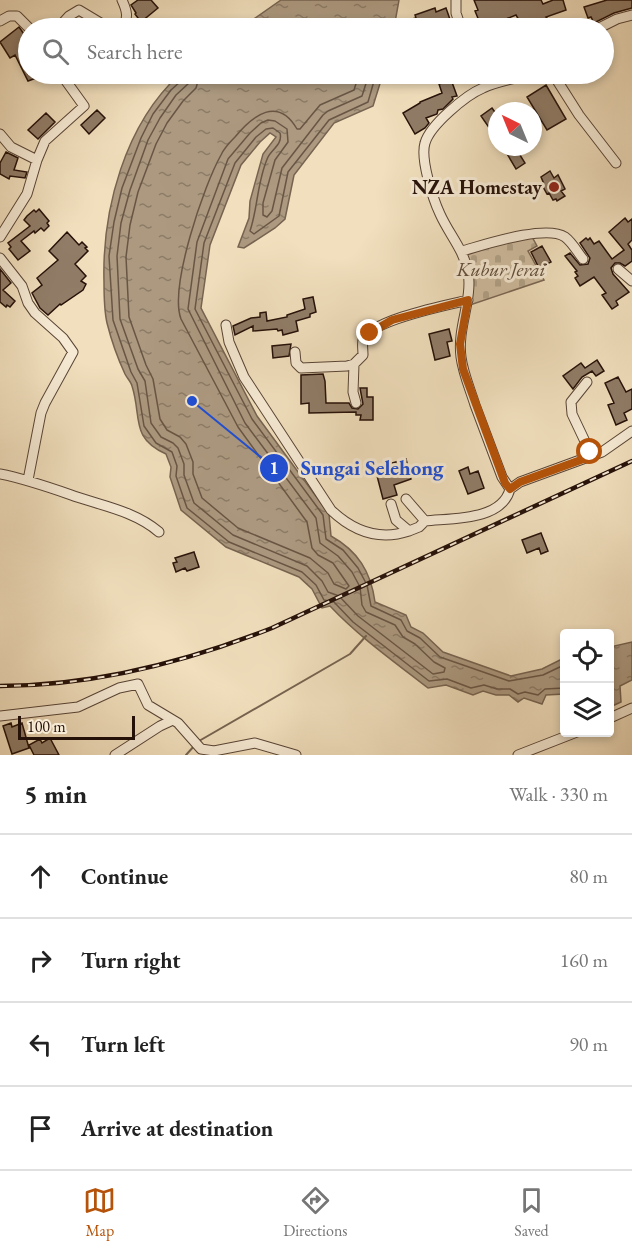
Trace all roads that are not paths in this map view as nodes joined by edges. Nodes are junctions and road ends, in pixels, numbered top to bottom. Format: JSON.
{"nodes":[{"id":1,"x":122,"y":0,"type":"edge"},
{"id":2,"x":456,"y":0,"type":"edge"},
{"id":3,"x":632,"y":15,"type":"edge"},
{"id":4,"x":18,"y":18,"type":"edge"},
{"id":5,"x":67,"y":18,"type":"edge"},
{"id":6,"x":92,"y":18,"type":"edge"},
{"id":7,"x":126,"y":18,"type":"edge"},
{"id":8,"x":458,"y":18,"type":"edge"},
{"id":9,"x":614,"y":20,"type":"edge"},
{"id":10,"x":0,"y":21,"type":"edge"},
{"id":11,"x":68,"y":84,"type":"edge"},
{"id":12,"x":492,"y":84,"type":"edge"},
{"id":13,"x":559,"y":84,"type":"edge"},
{"id":14,"x":0,"y":134,"type":"edge"},
{"id":15,"x":37,"y":160,"type":"junction"},
{"id":16,"x":616,"y":163,"type":"dead end"},
{"id":17,"x":0,"y":237,"type":"edge"},
{"id":18,"x":462,"y":250,"type":"junction"},
{"id":19,"x":0,"y":258,"type":"edge"},
{"id":20,"x":583,"y":259,"type":"dead end"},
{"id":21,"x":618,"y":269,"type":"dead end"},
{"id":22,"x":632,"y":280,"type":"edge"},
{"id":23,"x":468,"y":300,"type":"junction"},
{"id":24,"x":226,"y":325,"type":"dead end"},
{"id":25,"x":295,"y":352,"type":"dead end"},
{"id":26,"x":354,"y":364,"type":"junction"},
{"id":27,"x":587,"y":382,"type":"dead end"},
{"id":28,"x":356,"y":403,"type":"dead end"},
{"id":29,"x":632,"y":431,"type":"edge"},
{"id":30,"x":589,"y":457,"type":"junction"},
{"id":31,"x":0,"y":474,"type":"edge"},
{"id":32,"x":28,"y":480,"type":"junction"},
{"id":33,"x":510,"y":489,"type":"junction"},
{"id":34,"x":406,"y":499,"type":"dead end"},
{"id":35,"x":391,"y":504,"type":"dead end"},
{"id":36,"x":425,"y":520,"type":"junction"},
{"id":37,"x":410,"y":531,"type":"junction"},
{"id":38,"x":159,"y":532,"type":"dead end"},
{"id":39,"x":632,"y":708,"type":"edge"},
{"id":40,"x":0,"y":716,"type":"edge"},
{"id":41,"x":614,"y":716,"type":"edge"},
{"id":42,"x":173,"y":720,"type":"junction"},
{"id":43,"x":564,"y":737,"type":"edge"},
{"id":44,"x":197,"y":748,"type":"edge"},
{"id":45,"x":214,"y":753,"type":"edge"},
{"id":46,"x":115,"y":755,"type":"edge"},
{"id":47,"x":296,"y":755,"type":"edge"},
{"id":48,"x":518,"y":755,"type":"edge"}],
"edges":[{"from":1,"to":7,"type":"street"},
{"from":2,"to":8,"type":"street"},
{"from":3,"to":9,"type":"street"},
{"from":4,"to":10,"type":"street"},
{"from":5,"to":6,"type":"street"},
{"from":11,"to":15,"type":"street"},
{"from":12,"to":18,"type":"street"},
{"from":13,"to":16,"type":"street"},
{"from":14,"to":15,"type":"street"},
{"from":15,"to":17,"type":"street"},
{"from":18,"to":20,"type":"street"},
{"from":18,"to":23,"type":"street"},
{"from":19,"to":32,"type":"street"},
{"from":21,"to":22,"type":"street"},
{"from":23,"to":26,"type":"street"},
{"from":23,"to":33,"type":"street"},
{"from":24,"to":37,"type":"street"},
{"from":25,"to":26,"type":"street"},
{"from":26,"to":28,"type":"street"},
{"from":27,"to":30,"type":"street"},
{"from":29,"to":30,"type":"street"},
{"from":30,"to":33,"type":"street"},
{"from":31,"to":32,"type":"street"},
{"from":32,"to":38,"type":"street"},
{"from":33,"to":36,"type":"street"},
{"from":34,"to":36,"type":"street"},
{"from":35,"to":37,"type":"street"},
{"from":36,"to":37,"type":"street"},
{"from":39,"to":41,"type":"street"},
{"from":40,"to":42,"type":"street"},
{"from":42,"to":44,"type":"street"},
{"from":42,"to":46,"type":"street"},
{"from":43,"to":48,"type":"street"},
{"from":44,"to":45,"type":"street"},
{"from":45,"to":47,"type":"street"}]}
